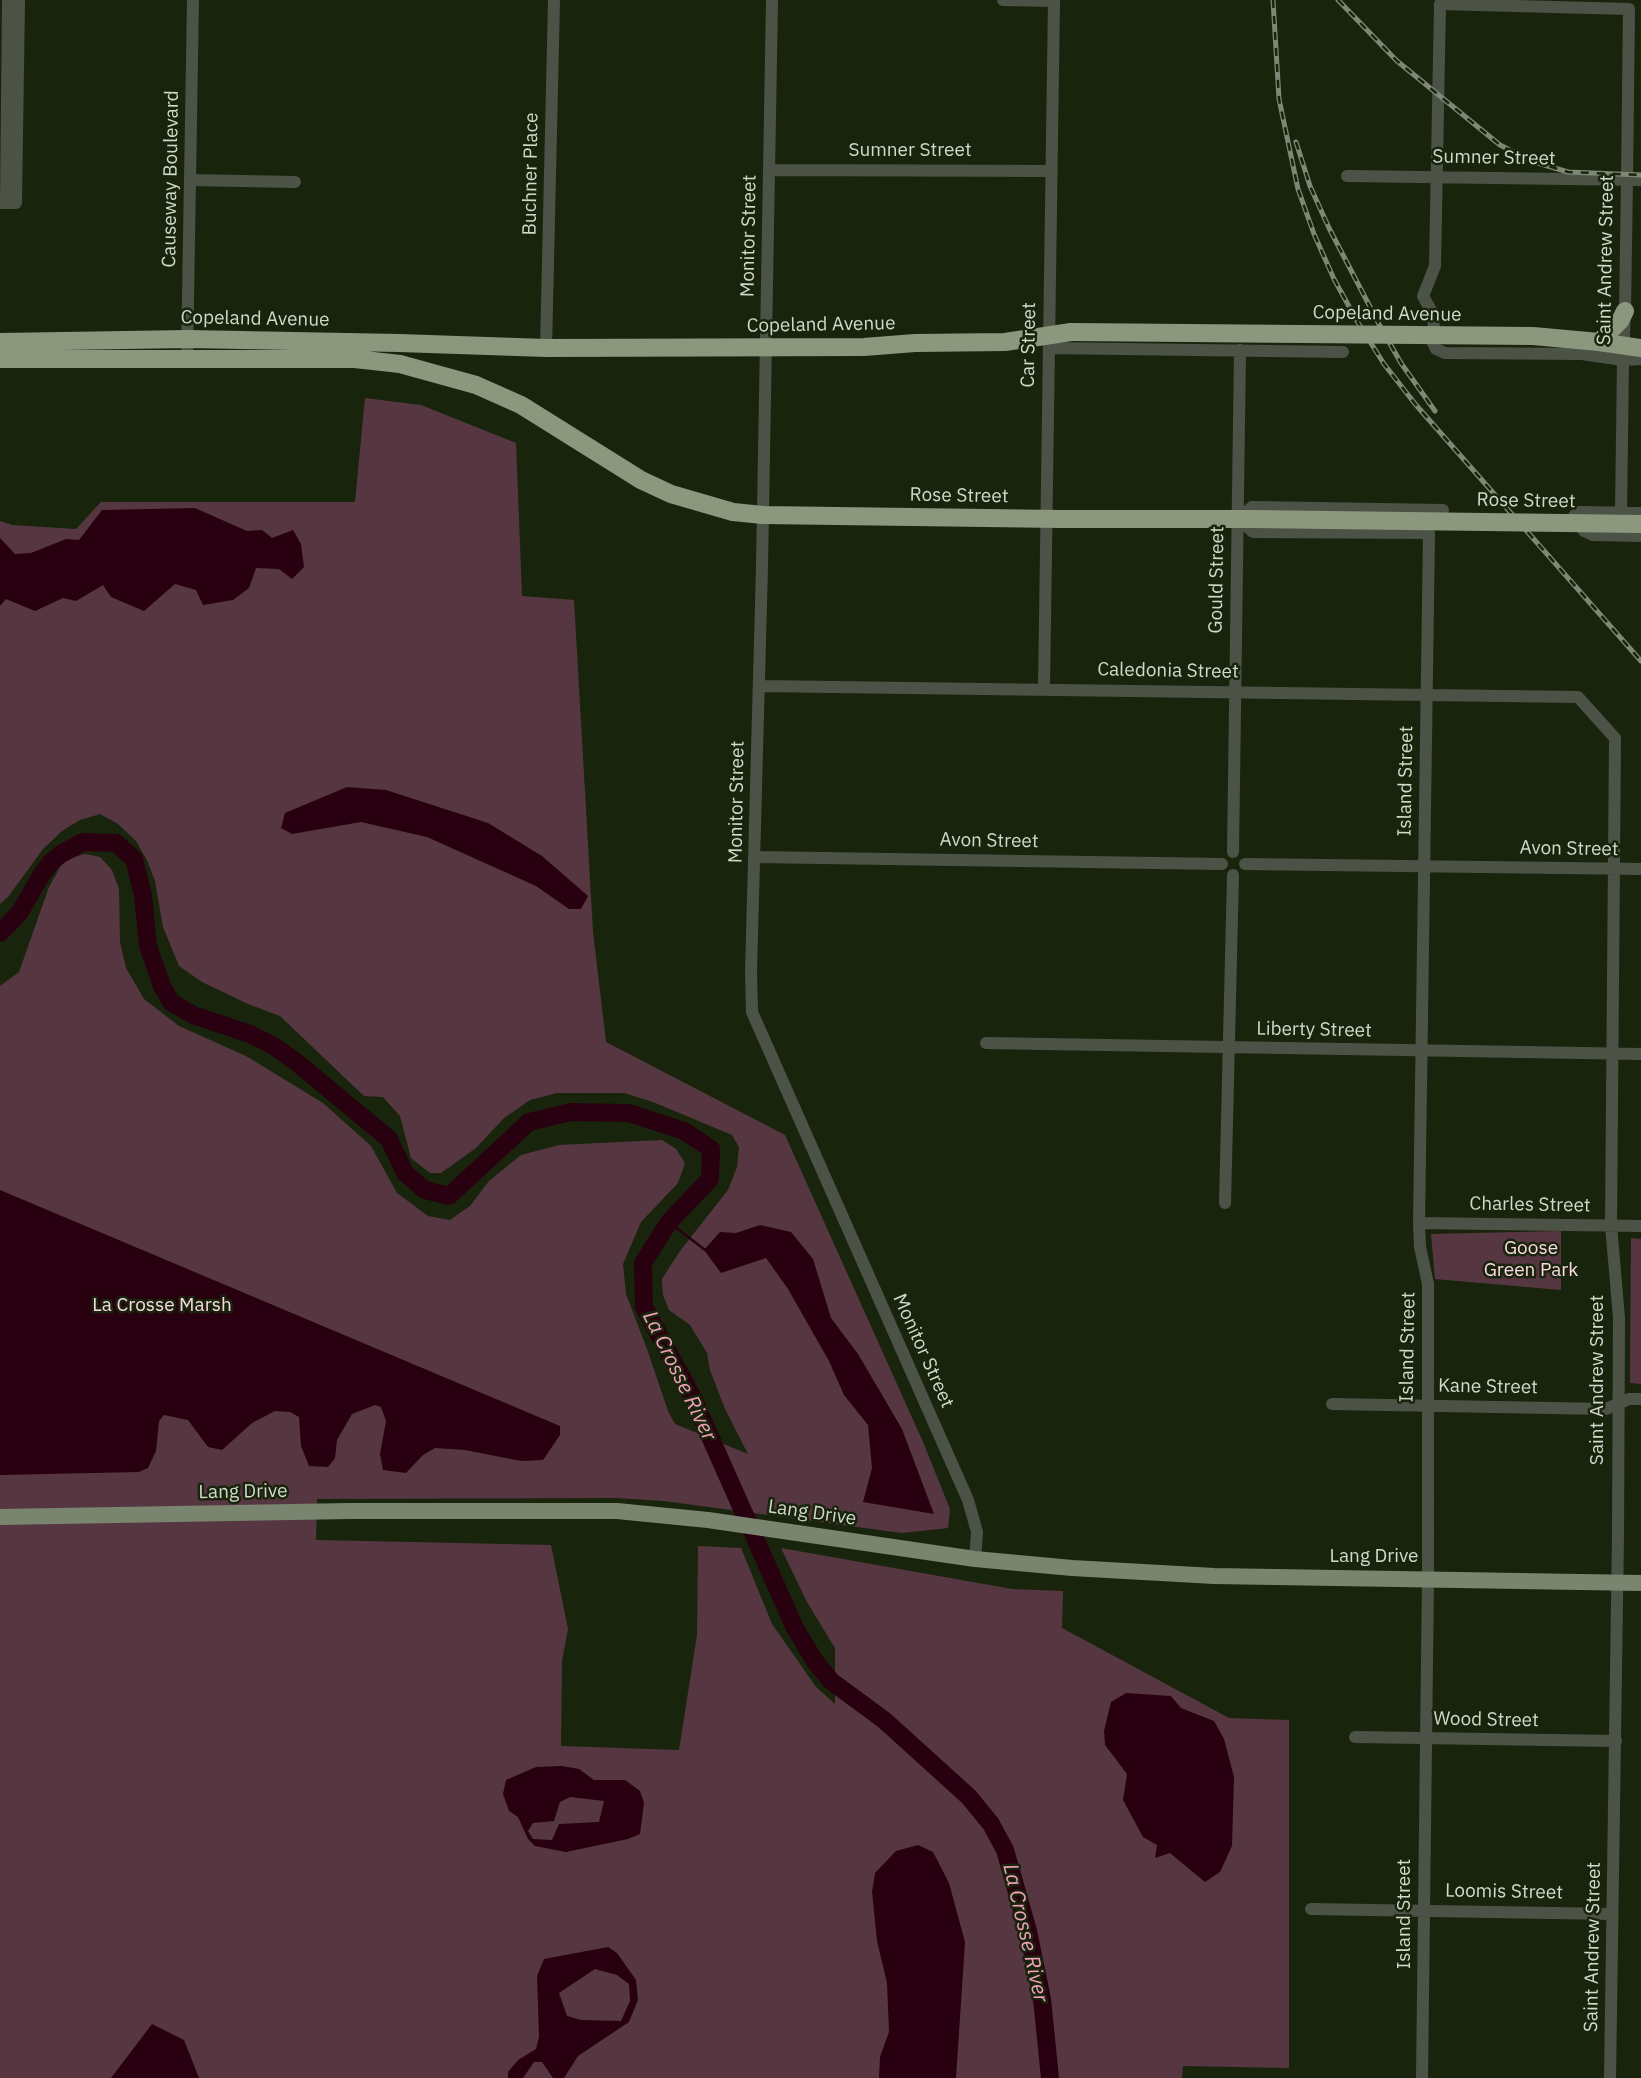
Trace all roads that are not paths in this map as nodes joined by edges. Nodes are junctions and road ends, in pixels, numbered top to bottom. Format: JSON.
{"nodes":[{"id":1,"x":8,"y":0,"type":"edge"},
{"id":2,"x":19,"y":0,"type":"edge"},
{"id":3,"x":193,"y":0,"type":"edge"},
{"id":4,"x":554,"y":0,"type":"edge"},
{"id":5,"x":772,"y":0,"type":"edge"},
{"id":6,"x":1003,"y":0,"type":"edge"},
{"id":7,"x":1054,"y":1,"type":"edge"},
{"id":8,"x":8,"y":96,"type":"edge"},
{"id":9,"x":769,"y":170,"type":"junction"},
{"id":10,"x":1051,"y":171,"type":"junction"},
{"id":11,"x":1347,"y":176,"type":"dead end"},
{"id":12,"x":1435,"y":176,"type":"junction"},
{"id":13,"x":190,"y":180,"type":"junction"},
{"id":14,"x":1627,"y":180,"type":"junction"},
{"id":15,"x":1641,"y":180,"type":"edge"},
{"id":16,"x":295,"y":182,"type":"dead end"},
{"id":17,"x":7,"y":203,"type":"edge"},
{"id":18,"x":1625,"y":310,"type":"junction"},
{"id":19,"x":187,"y":340,"type":"junction"},
{"id":20,"x":1049,"y":341,"type":"junction"},
{"id":21,"x":0,"y":342,"type":"edge"},
{"id":22,"x":1599,"y":342,"type":"junction"},
{"id":23,"x":546,"y":348,"type":"junction"},
{"id":24,"x":766,"y":348,"type":"junction"},
{"id":25,"x":1240,"y":349,"type":"junction"},
{"id":26,"x":1629,"y":351,"type":"edge"},
{"id":27,"x":1343,"y":352,"type":"dead end"},
{"id":28,"x":0,"y":359,"type":"edge"},
{"id":29,"x":187,"y":359,"type":"junction"},
{"id":30,"x":1641,"y":359,"type":"edge"},
{"id":31,"x":311,"y":360,"type":"joint"},
{"id":32,"x":1443,"y":510,"type":"dead end"},
{"id":33,"x":1621,"y":513,"type":"junction"},
{"id":34,"x":1641,"y":513,"type":"edge"},
{"id":35,"x":764,"y":515,"type":"junction"},
{"id":36,"x":1047,"y":519,"type":"junction"},
{"id":37,"x":1244,"y":519,"type":"junction"},
{"id":38,"x":1641,"y":524,"type":"edge"},
{"id":39,"x":1641,"y":536,"type":"edge"},
{"id":40,"x":759,"y":686,"type":"junction"},
{"id":41,"x":1045,"y":688,"type":"junction"},
{"id":42,"x":1235,"y":691,"type":"junction"},
{"id":43,"x":1427,"y":694,"type":"junction"},
{"id":44,"x":1577,"y":697,"type":"joint"},
{"id":45,"x":1233,"y":852,"type":"junction"},
{"id":46,"x":755,"y":856,"type":"junction"},
{"id":47,"x":1222,"y":864,"type":"junction"},
{"id":48,"x":1245,"y":864,"type":"junction"},
{"id":49,"x":1424,"y":867,"type":"junction"},
{"id":50,"x":1615,"y":869,"type":"junction"},
{"id":51,"x":1641,"y":869,"type":"edge"},
{"id":52,"x":1233,"y":875,"type":"junction"},
{"id":53,"x":986,"y":1043,"type":"dead end"},
{"id":54,"x":1229,"y":1048,"type":"junction"},
{"id":55,"x":1422,"y":1051,"type":"junction"},
{"id":56,"x":1613,"y":1054,"type":"junction"},
{"id":57,"x":1641,"y":1054,"type":"edge"},
{"id":58,"x":1225,"y":1203,"type":"dead end"},
{"id":59,"x":1419,"y":1223,"type":"junction"},
{"id":60,"x":1611,"y":1225,"type":"junction"},
{"id":61,"x":1641,"y":1226,"type":"edge"},
{"id":62,"x":1641,"y":1399,"type":"edge"},
{"id":63,"x":1619,"y":1403,"type":"junction"},
{"id":64,"x":1332,"y":1404,"type":"dead end"},
{"id":65,"x":1427,"y":1405,"type":"junction"},
{"id":66,"x":0,"y":1517,"type":"edge"},
{"id":67,"x":975,"y":1559,"type":"junction"},
{"id":68,"x":1428,"y":1578,"type":"junction"},
{"id":69,"x":1617,"y":1583,"type":"junction"},
{"id":70,"x":1641,"y":1583,"type":"edge"},
{"id":71,"x":1355,"y":1737,"type":"dead end"},
{"id":72,"x":1426,"y":1739,"type":"junction"},
{"id":73,"x":1616,"y":1741,"type":"junction"},
{"id":74,"x":1311,"y":1909,"type":"dead end"},
{"id":75,"x":1425,"y":1910,"type":"junction"},
{"id":76,"x":1612,"y":1914,"type":"junction"},
{"id":77,"x":1422,"y":2078,"type":"edge"},
{"id":78,"x":1610,"y":2078,"type":"edge"}],
"edges":[{"from":1,"to":8,"type":"street"},
{"from":2,"to":8,"type":"street"},
{"from":3,"to":13,"type":"street","name":"Causeway Boulevard"},
{"from":4,"to":23,"type":"street","name":"Buchner Place"},
{"from":5,"to":9,"type":"street","name":"Monitor Street"},
{"from":6,"to":7,"type":"street"},
{"from":7,"to":10,"type":"street","name":"Car Street"},
{"from":8,"to":17,"type":"street"},
{"from":9,"to":10,"type":"street","name":"Sumner Street"},
{"from":9,"to":24,"type":"street","name":"Monitor Street"},
{"from":10,"to":20,"type":"street","name":"Car Street"},
{"from":11,"to":12,"type":"street","name":"Sumner Street"},
{"from":12,"to":14,"type":"street","name":"Sumner Street"},
{"from":12,"to":14,"type":"street","name":"Saint Andrew Street"},
{"from":12,"to":26,"type":"street"},
{"from":13,"to":16,"type":"street"},
{"from":13,"to":19,"type":"street","name":"Causeway Boulevard"},
{"from":14,"to":15,"type":"street","name":"Sumner Street"},
{"from":14,"to":18,"type":"street","name":"Saint Andrew Street"},
{"from":18,"to":22,"type":"highway"},
{"from":18,"to":26,"type":"street","name":"Saint Andrew Street"},
{"from":19,"to":21,"type":"highway","name":"Copeland Avenue"},
{"from":19,"to":23,"type":"highway","name":"Copeland Avenue"},
{"from":19,"to":29,"type":"street","name":"Causeway Boulevard"},
{"from":20,"to":22,"type":"highway","name":"Copeland Avenue","bridge":true},
{"from":20,"to":24,"type":"highway","name":"Copeland Avenue"},
{"from":20,"to":25,"type":"street"},
{"from":20,"to":36,"type":"street","name":"Car Street"},
{"from":22,"to":26,"type":"highway","name":"Copeland Avenue"},
{"from":23,"to":24,"type":"highway","name":"Copeland Avenue"},
{"from":24,"to":35,"type":"street","name":"Monitor Street"},
{"from":25,"to":27,"type":"street"},
{"from":25,"to":37,"type":"street","name":"Gould Street"},
{"from":26,"to":30,"type":"street"},
{"from":26,"to":33,"type":"street","name":"Saint Andrew Street"},
{"from":28,"to":29,"type":"highway","name":"Copeland Avenue"},
{"from":29,"to":31,"type":"highway","name":"Copeland Avenue"},
{"from":31,"to":35,"type":"highway","name":"Rose Street"},
{"from":32,"to":37,"type":"street"},
{"from":33,"to":34,"type":"street"},
{"from":33,"to":39,"type":"street"},
{"from":35,"to":36,"type":"highway","name":"Rose Street"},
{"from":35,"to":40,"type":"street","name":"Monitor Street"},
{"from":36,"to":37,"type":"highway","name":"Rose Street"},
{"from":36,"to":41,"type":"street","name":"Car Street"},
{"from":37,"to":38,"type":"highway","name":"Rose Street","bridge":true},
{"from":37,"to":42,"type":"street","name":"Gould Street"},
{"from":37,"to":43,"type":"street","name":"Island Street"},
{"from":40,"to":41,"type":"street","name":"Caledonia Street"},
{"from":40,"to":46,"type":"street","name":"Monitor Street"},
{"from":41,"to":42,"type":"street","name":"Caledonia Street"},
{"from":42,"to":43,"type":"street","name":"Caledonia Street"},
{"from":42,"to":45,"type":"street","name":"Gould Street"},
{"from":43,"to":44,"type":"street","name":"Caledonia Street"},
{"from":43,"to":49,"type":"street","name":"Island Street"},
{"from":44,"to":50,"type":"street","name":"Saint Andrew Street"},
{"from":45,"to":47,"type":"street"},
{"from":45,"to":48,"type":"street"},
{"from":46,"to":47,"type":"street","name":"Avon Street"},
{"from":46,"to":67,"type":"street","name":"Monitor Street"},
{"from":47,"to":52,"type":"street"},
{"from":48,"to":49,"type":"street","name":"Avon Street"},
{"from":48,"to":52,"type":"street"},
{"from":49,"to":50,"type":"street","name":"Avon Street"},
{"from":49,"to":55,"type":"street","name":"Island Street"},
{"from":50,"to":51,"type":"street","name":"Avon Street"},
{"from":50,"to":56,"type":"street","name":"Saint Andrew Street"},
{"from":52,"to":54,"type":"street"},
{"from":53,"to":54,"type":"street","name":"Liberty Street"},
{"from":54,"to":55,"type":"street","name":"Liberty Street"},
{"from":54,"to":58,"type":"street"},
{"from":55,"to":56,"type":"street","name":"Liberty Street"},
{"from":55,"to":59,"type":"street","name":"Island Street"},
{"from":56,"to":57,"type":"street","name":"Liberty Street"},
{"from":56,"to":60,"type":"street","name":"Saint Andrew Street"},
{"from":59,"to":60,"type":"street","name":"Charles Street"},
{"from":59,"to":65,"type":"street","name":"Island Street"},
{"from":60,"to":61,"type":"street","name":"Charles Street"},
{"from":60,"to":63,"type":"street","name":"Saint Andrew Street"},
{"from":62,"to":63,"type":"street","name":"Kane Street"},
{"from":63,"to":65,"type":"street","name":"Kane Street"},
{"from":63,"to":69,"type":"street","name":"Saint Andrew Street"},
{"from":64,"to":65,"type":"street","name":"Kane Street"},
{"from":65,"to":68,"type":"street","name":"Island Street"},
{"from":66,"to":67,"type":"main road","name":"Lang Drive"},
{"from":67,"to":68,"type":"main road","name":"Lang Drive"},
{"from":68,"to":69,"type":"main road","name":"Lang Drive"},
{"from":68,"to":72,"type":"street","name":"Island Street"},
{"from":69,"to":70,"type":"main road","name":"Lang Drive"},
{"from":69,"to":73,"type":"street","name":"Saint Andrew Street"},
{"from":71,"to":72,"type":"street","name":"Wood Street"},
{"from":72,"to":73,"type":"street","name":"Wood Street"},
{"from":72,"to":75,"type":"street","name":"Island Street"},
{"from":73,"to":76,"type":"street","name":"Saint Andrew Street"},
{"from":74,"to":75,"type":"street","name":"Loomis Street"},
{"from":75,"to":76,"type":"street","name":"Loomis Street"},
{"from":75,"to":77,"type":"street","name":"Island Street"},
{"from":76,"to":78,"type":"street","name":"Saint Andrew Street"}]}
